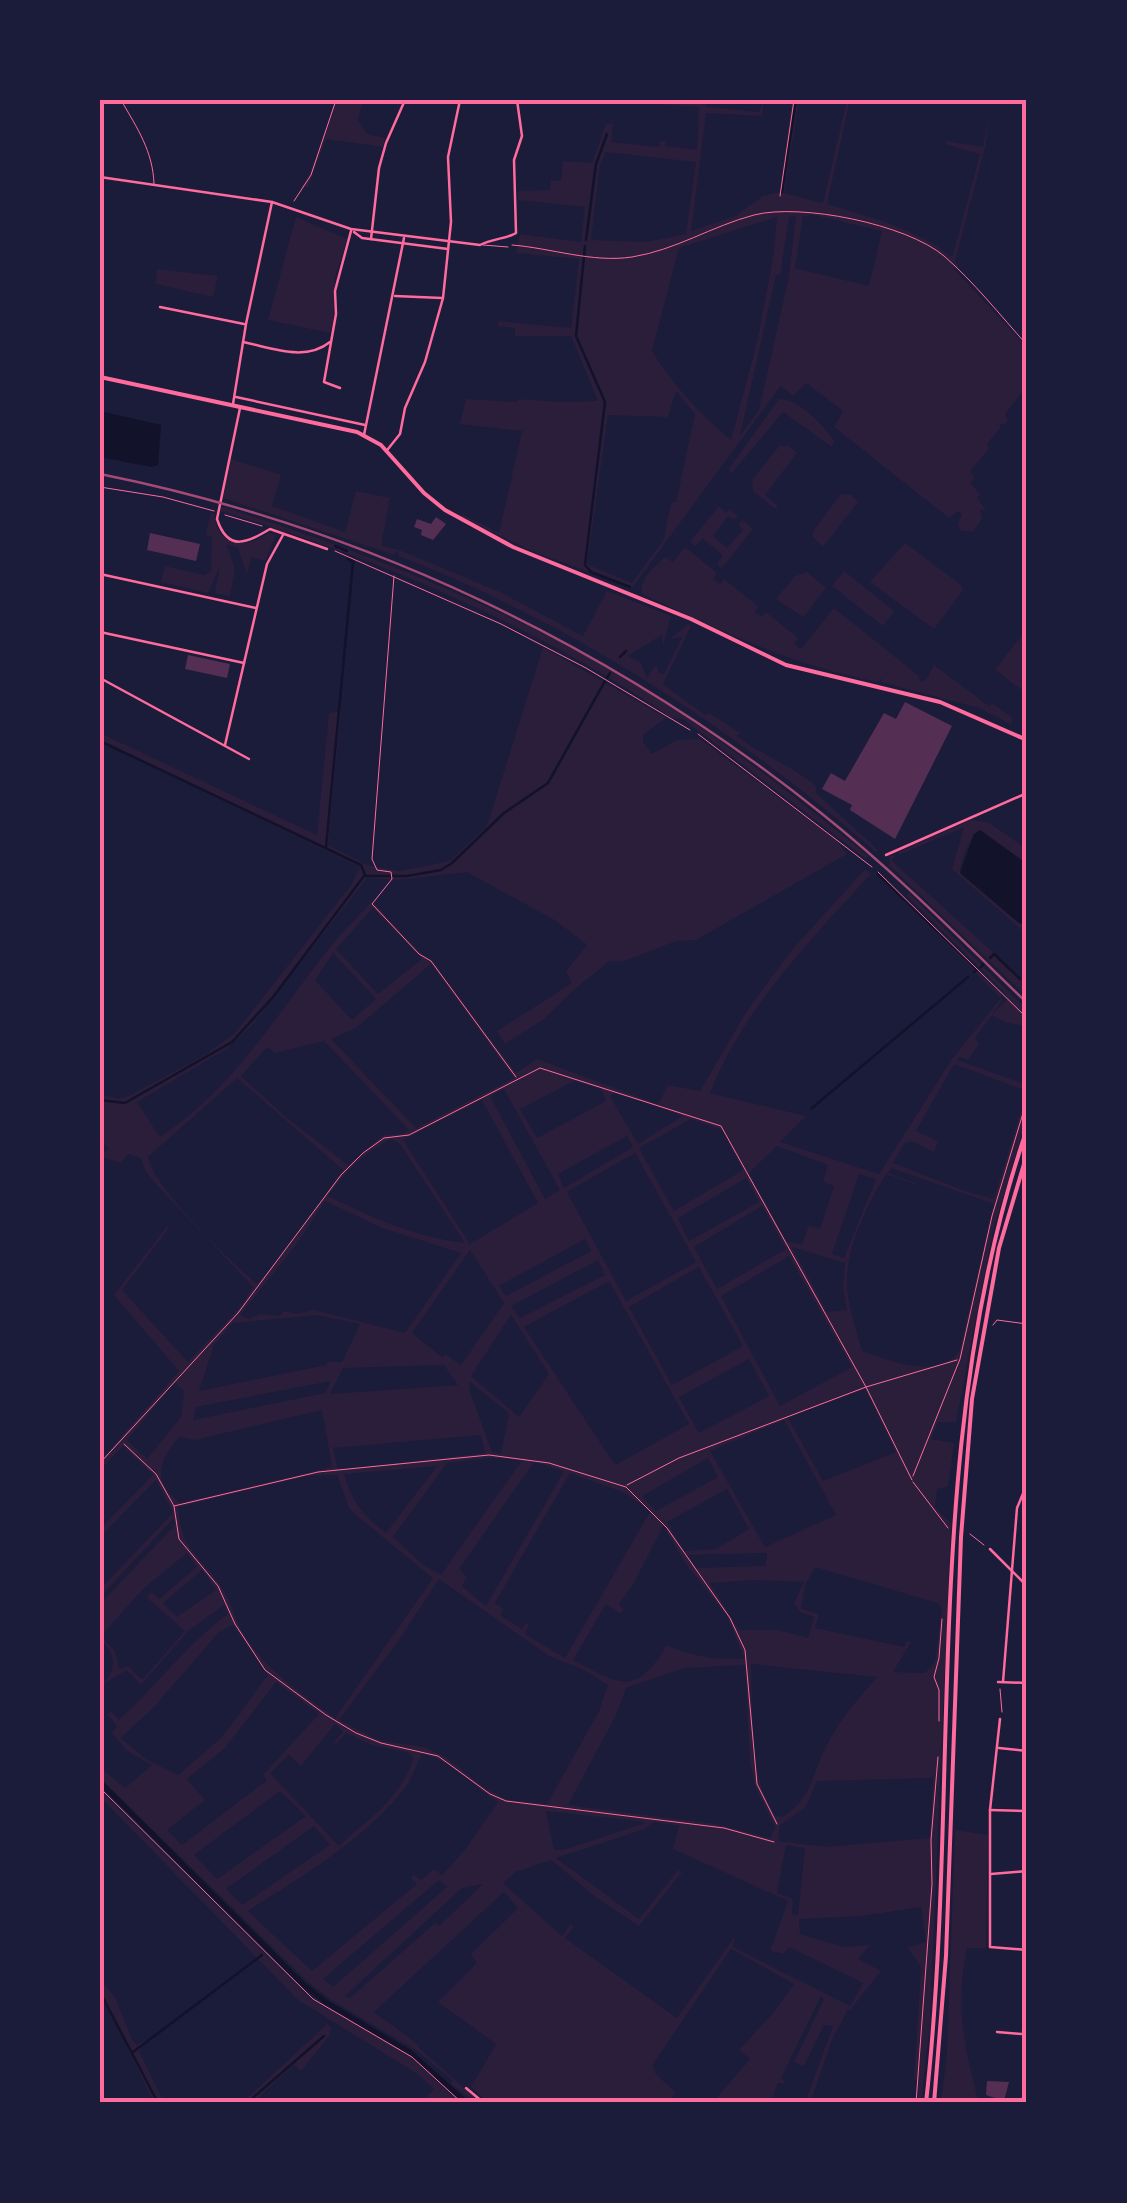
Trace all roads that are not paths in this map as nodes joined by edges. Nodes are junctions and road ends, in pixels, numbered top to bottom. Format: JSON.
{"nodes":[{"id":1,"x":121,"y":100,"type":"edge"},
{"id":2,"x":405,"y":100,"type":"edge"},
{"id":3,"x":460,"y":100,"type":"edge"},
{"id":4,"x":517,"y":100,"type":"edge"},
{"id":5,"x":100,"y":177,"type":"edge"},
{"id":6,"x":154,"y":184,"type":"junction"},
{"id":7,"x":272,"y":202,"type":"junction"},
{"id":8,"x":351,"y":230,"type":"junction"},
{"id":9,"x":371,"y":232,"type":"junction"},
{"id":10,"x":404,"y":236,"type":"junction"},
{"id":11,"x":371,"y":240,"type":"junction"},
{"id":12,"x":450,"y":242,"type":"junction"},
{"id":13,"x":403,"y":244,"type":"junction"},
{"id":14,"x":480,"y":245,"type":"junction"},
{"id":15,"x":508,"y":246,"type":"road end"},
{"id":16,"x":449,"y":249,"type":"junction"},
{"id":17,"x":393,"y":296,"type":"junction"},
{"id":18,"x":443,"y":298,"type":"junction"},
{"id":19,"x":160,"y":307,"type":"dead end"},
{"id":20,"x":246,"y":324,"type":"junction"},
{"id":21,"x":331,"y":341,"type":"junction"},
{"id":22,"x":243,"y":342,"type":"junction"},
{"id":23,"x":100,"y":376,"type":"edge"},
{"id":24,"x":340,"y":388,"type":"dead end"},
{"id":25,"x":234,"y":397,"type":"junction"},
{"id":26,"x":237,"y":406,"type":"junction"},
{"id":27,"x":368,"y":425,"type":"junction"},
{"id":28,"x":364,"y":434,"type":"junction"},
{"id":29,"x":387,"y":450,"type":"junction"},
{"id":30,"x":284,"y":534,"type":"junction"},
{"id":31,"x":327,"y":549,"type":"road end"},
{"id":32,"x":100,"y":574,"type":"edge"},
{"id":33,"x":257,"y":608,"type":"junction"},
{"id":34,"x":100,"y":632,"type":"edge"},
{"id":35,"x":246,"y":663,"type":"junction"},
{"id":36,"x":100,"y":678,"type":"edge"},
{"id":37,"x":698,"y":734,"type":"road end"},
{"id":38,"x":1027,"y":740,"type":"edge"},
{"id":39,"x":225,"y":744,"type":"junction"},
{"id":40,"x":249,"y":758,"type":"dead end"},
{"id":41,"x":1027,"y":793,"type":"edge"},
{"id":42,"x":886,"y":855,"type":"dead end"},
{"id":43,"x":872,"y":866,"type":"road end"},
{"id":44,"x":1026,"y":1134,"type":"edge"},
{"id":45,"x":1026,"y":1157,"type":"edge"},
{"id":46,"x":1027,"y":1484,"type":"edge"},
{"id":47,"x":990,"y":1549,"type":"road end"},
{"id":48,"x":1011,"y":1569,"type":"junction"},
{"id":49,"x":1027,"y":1586,"type":"edge"},
{"id":50,"x":1027,"y":1684,"type":"edge"},
{"id":51,"x":1000,"y":1719,"type":"road end"},
{"id":52,"x":998,"y":1748,"type":"junction"},
{"id":53,"x":1027,"y":1751,"type":"edge"},
{"id":54,"x":990,"y":1810,"type":"junction"},
{"id":55,"x":1027,"y":1811,"type":"edge"},
{"id":56,"x":1027,"y":1871,"type":"edge"},
{"id":57,"x":990,"y":1874,"type":"junction"},
{"id":58,"x":1027,"y":1950,"type":"edge"},
{"id":59,"x":997,"y":2032,"type":"dead end"},
{"id":60,"x":1025,"y":2034,"type":"edge"},
{"id":61,"x":466,"y":2088,"type":"dead end"},
{"id":62,"x":1027,"y":2094,"type":"edge"},
{"id":63,"x":484,"y":2103,"type":"edge"},
{"id":64,"x":926,"y":2103,"type":"edge"},
{"id":65,"x":934,"y":2103,"type":"edge"},
{"id":66,"x":1020,"y":2103,"type":"edge"}],
"edges":[{"from":1,"to":6,"type":"lane"},
{"from":2,"to":9,"type":"street"},
{"from":3,"to":12,"type":"street"},
{"from":4,"to":14,"type":"street"},
{"from":5,"to":6,"type":"street"},
{"from":6,"to":7,"type":"street"},
{"from":7,"to":8,"type":"street"},
{"from":7,"to":20,"type":"street"},
{"from":8,"to":9,"type":"street"},
{"from":8,"to":11,"type":"street"},
{"from":8,"to":21,"type":"street"},
{"from":9,"to":10,"type":"street"},
{"from":9,"to":11,"type":"street"},
{"from":10,"to":12,"type":"street"},
{"from":10,"to":13,"type":"street"},
{"from":11,"to":13,"type":"street"},
{"from":12,"to":14,"type":"street"},
{"from":12,"to":16,"type":"street"},
{"from":13,"to":16,"type":"street"},
{"from":13,"to":17,"type":"street"},
{"from":14,"to":15,"type":"lane"},
{"from":16,"to":18,"type":"street"},
{"from":17,"to":18,"type":"street"},
{"from":17,"to":27,"type":"street"},
{"from":18,"to":29,"type":"street"},
{"from":19,"to":20,"type":"street"},
{"from":20,"to":22,"type":"street"},
{"from":21,"to":22,"type":"street"},
{"from":21,"to":24,"type":"street"},
{"from":22,"to":25,"type":"street"},
{"from":23,"to":26,"type":"main road"},
{"from":25,"to":26,"type":"street"},
{"from":25,"to":27,"type":"street"},
{"from":26,"to":28,"type":"main road"},
{"from":26,"to":30,"type":"street"},
{"from":27,"to":28,"type":"street"},
{"from":28,"to":29,"type":"main road"},
{"from":29,"to":38,"type":"main road"},
{"from":30,"to":31,"type":"street"},
{"from":30,"to":33,"type":"street"},
{"from":32,"to":33,"type":"street"},
{"from":33,"to":35,"type":"street"},
{"from":34,"to":35,"type":"street"},
{"from":35,"to":39,"type":"street"},
{"from":36,"to":39,"type":"street"},
{"from":37,"to":43,"type":"lane"},
{"from":39,"to":40,"type":"street"},
{"from":41,"to":42,"type":"street"},
{"from":44,"to":64,"type":"main road"},
{"from":45,"to":65,"type":"main road"},
{"from":46,"to":48,"type":"street"},
{"from":47,"to":48,"type":"street"},
{"from":48,"to":49,"type":"street"},
{"from":48,"to":50,"type":"street"},
{"from":51,"to":52,"type":"street"},
{"from":52,"to":53,"type":"street"},
{"from":52,"to":54,"type":"street"},
{"from":54,"to":55,"type":"street"},
{"from":54,"to":57,"type":"street"},
{"from":56,"to":57,"type":"street"},
{"from":57,"to":58,"type":"street"},
{"from":58,"to":60,"type":"street"},
{"from":59,"to":60,"type":"street"},
{"from":61,"to":63,"type":"street"},
{"from":62,"to":66,"type":"main road"}]}
